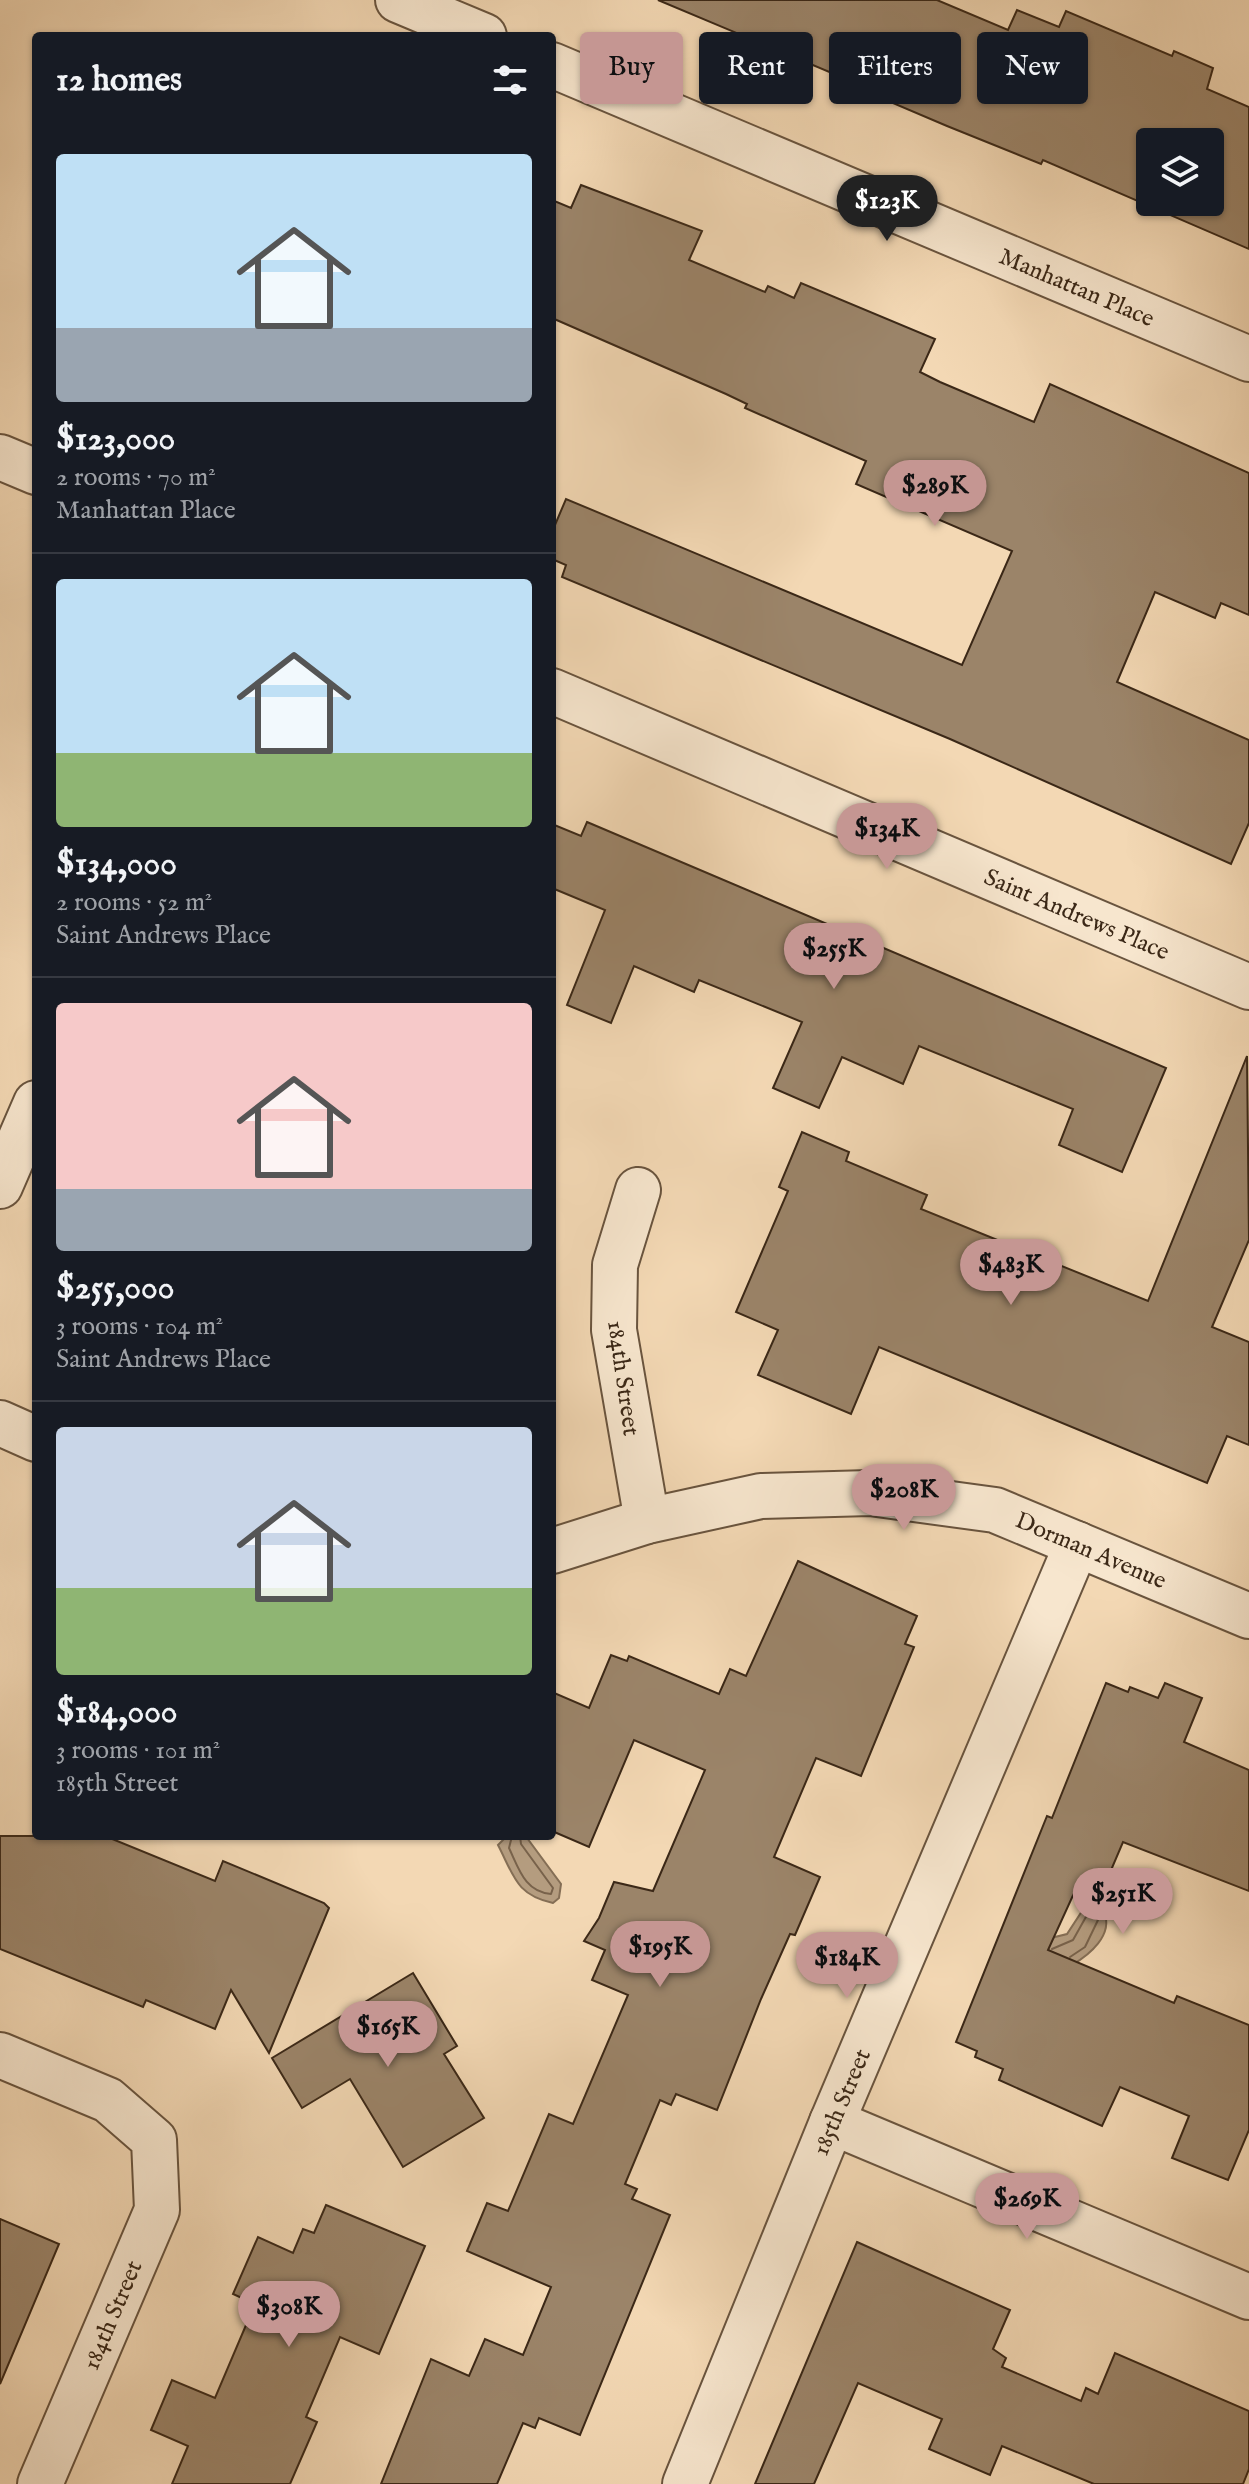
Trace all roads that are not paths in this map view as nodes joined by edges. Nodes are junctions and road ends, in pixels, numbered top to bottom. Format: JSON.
{"nodes":[{"id":1,"x":398,"y":0,"type":"edge"},
{"id":2,"x":474,"y":32,"type":"edge"},
{"id":3,"x":556,"y":67,"type":"edge"},
{"id":4,"x":1249,"y":359,"type":"edge"},
{"id":5,"x":0,"y":457,"type":"edge"},
{"id":6,"x":32,"y":470,"type":"edge"},
{"id":7,"x":556,"y":693,"type":"edge"},
{"id":8,"x":1249,"y":987,"type":"edge"},
{"id":9,"x":32,"y":1112,"type":"edge"},
{"id":10,"x":0,"y":1186,"type":"edge"},
{"id":11,"x":638,"y":1190,"type":"dead end"},
{"id":12,"x":0,"y":1423,"type":"edge"},
{"id":13,"x":32,"y":1437,"type":"edge"},
{"id":14,"x":647,"y":1521,"type":"junction"},
{"id":15,"x":1077,"y":1544,"type":"junction"},
{"id":16,"x":556,"y":1550,"type":"edge"},
{"id":17,"x":1249,"y":1616,"type":"edge"},
{"id":18,"x":0,"y":2055,"type":"edge"},
{"id":19,"x":832,"y":2122,"type":"junction"},
{"id":20,"x":1249,"y":2297,"type":"edge"},
{"id":21,"x":40,"y":2484,"type":"edge"},
{"id":22,"x":685,"y":2484,"type":"edge"}],
"edges":[{"from":1,"to":2,"type":"street"},
{"from":3,"to":4,"type":"street","name":"Manhattan Place"},
{"from":5,"to":6,"type":"street"},
{"from":7,"to":8,"type":"street","name":"Saint Andrews Place"},
{"from":9,"to":10,"type":"street"},
{"from":11,"to":14,"type":"street","name":"184th Street"},
{"from":12,"to":13,"type":"street"},
{"from":14,"to":15,"type":"street","name":"Dorman Avenue"},
{"from":14,"to":16,"type":"street","name":"Dorman Avenue"},
{"from":15,"to":17,"type":"street","name":"Dorman Avenue"},
{"from":15,"to":19,"type":"street","name":"185th Street"},
{"from":18,"to":21,"type":"street","name":"184th Street"},
{"from":19,"to":20,"type":"street"},
{"from":19,"to":22,"type":"street","name":"185th Street"}]}
